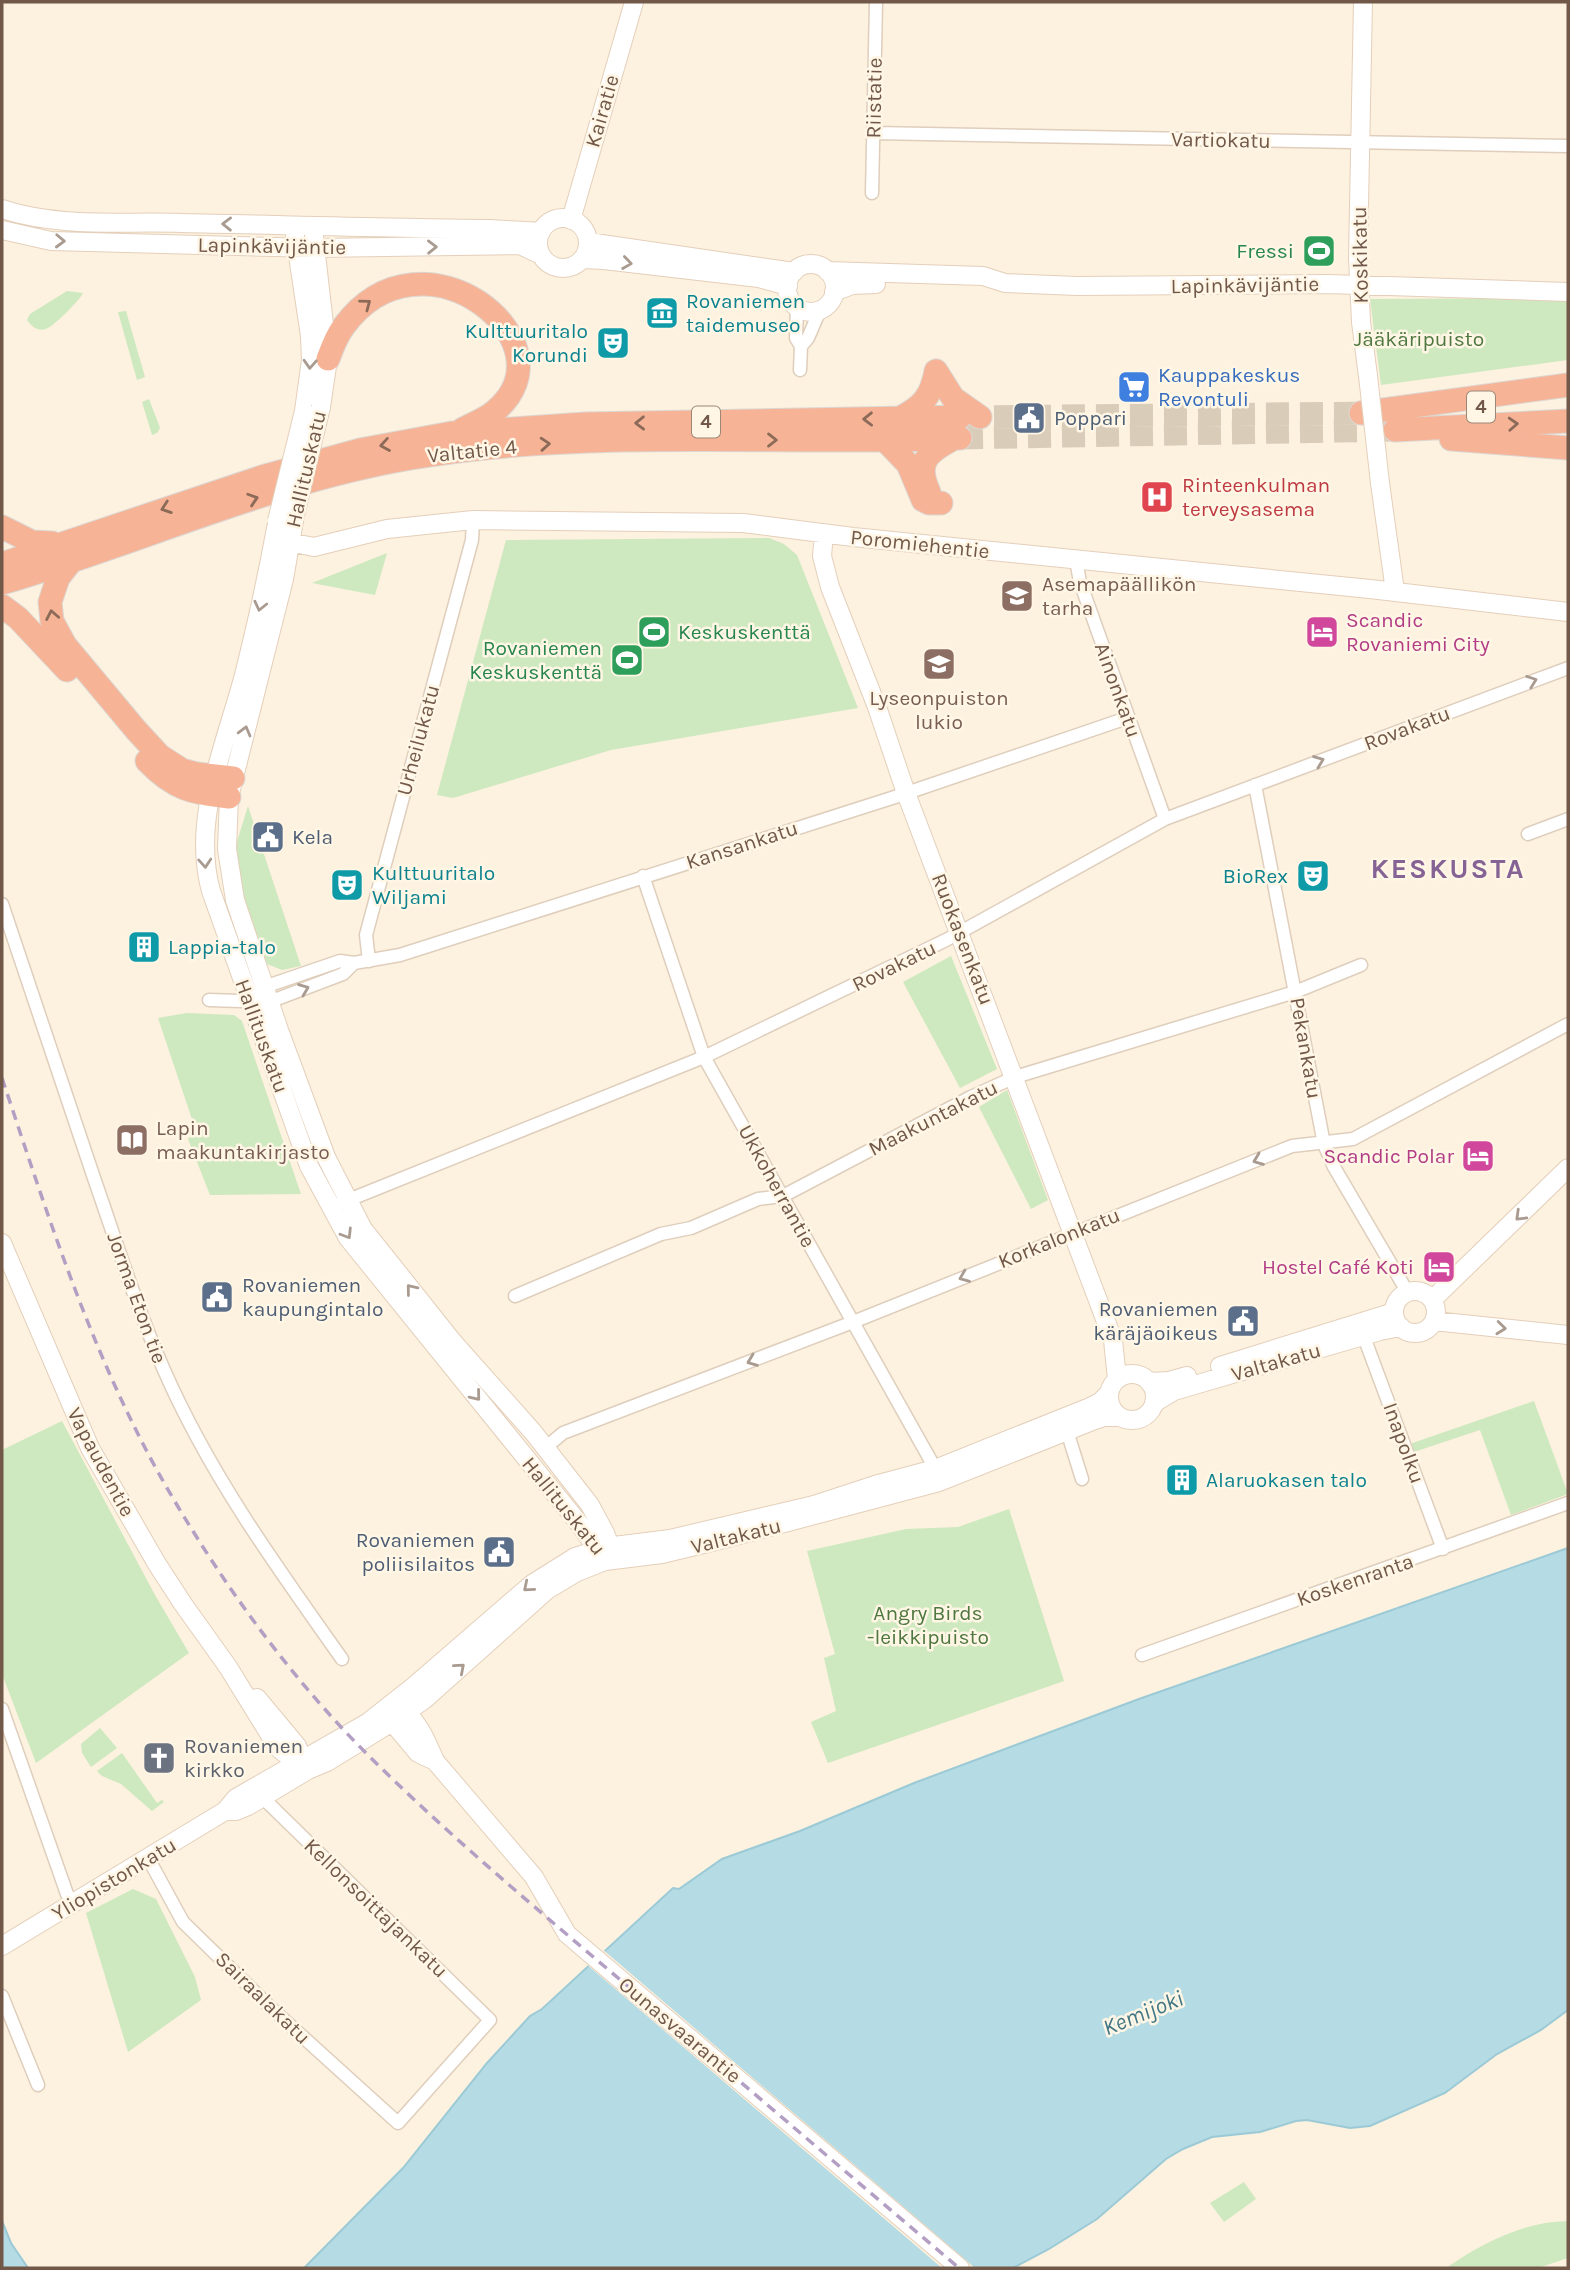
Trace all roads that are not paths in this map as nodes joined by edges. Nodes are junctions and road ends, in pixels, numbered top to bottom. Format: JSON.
{"nodes":[{"id":1,"x":634,"y":2,"type":"edge"},
{"id":2,"x":876,"y":2,"type":"edge"},
{"id":3,"x":1363,"y":2,"type":"edge"},
{"id":4,"x":874,"y":133,"type":"junction"},
{"id":5,"x":1360,"y":142,"type":"junction"},
{"id":6,"x":1568,"y":146,"type":"edge"},
{"id":7,"x":872,"y":193,"type":"dead end"},
{"id":8,"x":2,"y":209,"type":"edge"},
{"id":9,"x":571,"y":220,"type":"junction"},
{"id":10,"x":295,"y":225,"type":"junction"},
{"id":11,"x":314,"y":226,"type":"junction"},
{"id":12,"x":2,"y":230,"type":"edge"},
{"id":13,"x":541,"y":232,"type":"junction"},
{"id":14,"x":588,"y":242,"type":"junction"},
{"id":15,"x":296,"y":248,"type":"junction"},
{"id":16,"x":314,"y":248,"type":"junction"},
{"id":17,"x":541,"y":255,"type":"junction"},
{"id":18,"x":582,"y":259,"type":"junction"},
{"id":19,"x":827,"y":271,"type":"junction"},
{"id":20,"x":791,"y":279,"type":"junction"},
{"id":21,"x":1005,"y":283,"type":"junction"},
{"id":22,"x":1360,"y":285,"type":"junction"},
{"id":23,"x":834,"y":292,"type":"junction"},
{"id":24,"x":1568,"y":292,"type":"edge"},
{"id":25,"x":797,"y":307,"type":"junction"},
{"id":26,"x":820,"y":310,"type":"junction"},
{"id":27,"x":801,"y":346,"type":"junction"},
{"id":28,"x":328,"y":359,"type":"junction"},
{"id":29,"x":800,"y":370,"type":"dead end"},
{"id":30,"x":1568,"y":385,"type":"edge"},
{"id":31,"x":1568,"y":400,"type":"edge"},
{"id":32,"x":312,"y":409,"type":"junction"},
{"id":33,"x":1362,"y":413,"type":"tunnel mouth"},
{"id":34,"x":900,"y":418,"type":"junction"},
{"id":35,"x":1568,"y":421,"type":"edge"},
{"id":36,"x":1395,"y":426,"type":"junction"},
{"id":37,"x":964,"y":428,"type":"junction"},
{"id":38,"x":452,"y":433,"type":"junction"},
{"id":39,"x":884,"y":440,"type":"junction"},
{"id":40,"x":1568,"y":448,"type":"edge"},
{"id":41,"x":473,"y":520,"type":"junction"},
{"id":42,"x":2,"y":527,"type":"edge"},
{"id":43,"x":824,"y":533,"type":"junction"},
{"id":44,"x":280,"y":534,"type":"junction"},
{"id":45,"x":67,"y":551,"type":"junction"},
{"id":46,"x":1076,"y":560,"type":"junction"},
{"id":47,"x":2,"y":564,"type":"edge"},
{"id":48,"x":2,"y":583,"type":"edge"},
{"id":49,"x":1395,"y":591,"type":"junction"},
{"id":50,"x":2,"y":606,"type":"edge"},
{"id":51,"x":1568,"y":612,"type":"edge"},
{"id":52,"x":1568,"y":668,"type":"edge"},
{"id":53,"x":1127,"y":718,"type":"junction"},
{"id":54,"x":1255,"y":785,"type":"junction"},
{"id":55,"x":222,"y":787,"type":"junction"},
{"id":56,"x":906,"y":793,"type":"junction"},
{"id":57,"x":1165,"y":819,"type":"junction"},
{"id":58,"x":1568,"y":819,"type":"edge"},
{"id":59,"x":1528,"y":834,"type":"dead end"},
{"id":60,"x":643,"y":876,"type":"junction"},
{"id":61,"x":2,"y":904,"type":"edge"},
{"id":62,"x":960,"y":933,"type":"junction"},
{"id":63,"x":369,"y":961,"type":"junction"},
{"id":64,"x":1361,"y":965,"type":"dead end"},
{"id":65,"x":1295,"y":992,"type":"junction"},
{"id":66,"x":267,"y":995,"type":"junction"},
{"id":67,"x":209,"y":1000,"type":"dead end"},
{"id":68,"x":248,"y":1000,"type":"junction"},
{"id":69,"x":1568,"y":1024,"type":"edge"},
{"id":70,"x":704,"y":1057,"type":"junction"},
{"id":71,"x":1015,"y":1077,"type":"junction"},
{"id":72,"x":1324,"y":1144,"type":"junction"},
{"id":73,"x":1568,"y":1168,"type":"edge"},
{"id":74,"x":783,"y":1196,"type":"junction"},
{"id":75,"x":348,"y":1200,"type":"junction"},
{"id":76,"x":331,"y":1208,"type":"junction"},
{"id":77,"x":1073,"y":1233,"type":"junction"},
{"id":78,"x":2,"y":1243,"type":"edge"},
{"id":79,"x":1408,"y":1293,"type":"junction"},
{"id":80,"x":515,"y":1296,"type":"dead end"},
{"id":81,"x":1433,"y":1300,"type":"junction"},
{"id":82,"x":1398,"y":1320,"type":"junction"},
{"id":83,"x":1434,"y":1321,"type":"junction"},
{"id":84,"x":853,"y":1322,"type":"junction"},
{"id":85,"x":440,"y":1325,"type":"junction"},
{"id":86,"x":1568,"y":1335,"type":"edge"},
{"id":87,"x":1364,"y":1337,"type":"junction"},
{"id":88,"x":453,"y":1342,"type":"junction"},
{"id":89,"x":433,"y":1343,"type":"junction"},
{"id":90,"x":1127,"y":1382,"type":"junction"},
{"id":91,"x":1154,"y":1403,"type":"junction"},
{"id":92,"x":1119,"y":1417,"type":"junction"},
{"id":93,"x":1067,"y":1431,"type":"junction"},
{"id":94,"x":545,"y":1448,"type":"junction"},
{"id":95,"x":538,"y":1474,"type":"junction"},
{"id":96,"x":937,"y":1475,"type":"junction"},
{"id":97,"x":1082,"y":1479,"type":"dead end"},
{"id":98,"x":1568,"y":1503,"type":"edge"},
{"id":99,"x":1443,"y":1549,"type":"junction"},
{"id":100,"x":604,"y":1552,"type":"junction"},
{"id":101,"x":1142,"y":1655,"type":"dead end"},
{"id":102,"x":342,"y":1659,"type":"dead end"},
{"id":103,"x":2,"y":1709,"type":"edge"},
{"id":104,"x":397,"y":1713,"type":"junction"},
{"id":105,"x":302,"y":1764,"type":"junction"},
{"id":106,"x":262,"y":1797,"type":"junction"},
{"id":107,"x":225,"y":1811,"type":"junction"},
{"id":108,"x":148,"y":1858,"type":"junction"},
{"id":109,"x":74,"y":1904,"type":"junction"},
{"id":110,"x":2,"y":1946,"type":"edge"},
{"id":111,"x":2,"y":1996,"type":"edge"},
{"id":112,"x":38,"y":2085,"type":"dead end"},
{"id":113,"x":398,"y":2123,"type":"joint"},
{"id":114,"x":960,"y":2268,"type":"edge"}],
"edges":[{"from":1,"to":9,"type":"street","name":"Kairatie"},
{"from":2,"to":4,"type":"street","name":"Riistatie"},
{"from":3,"to":5,"type":"street","name":"Koskikatu"},
{"from":4,"to":5,"type":"street","name":"Vartiokatu"},
{"from":4,"to":7,"type":"street","name":"Riistatie"},
{"from":5,"to":6,"type":"street","name":"Vartiokatu"},
{"from":5,"to":22,"type":"street","name":"Koskikatu"},
{"from":10,"to":8,"type":"street","name":"Lapinkävijäntie","one_way":true},
{"from":9,"to":13,"type":"street"},
{"from":9,"to":14,"type":"street"},
{"from":10,"to":11,"type":"street","name":"Lapinkävijäntie"},
{"from":10,"to":15,"type":"street","name":"Hallituskatu"},
{"from":11,"to":13,"type":"street","name":"Lapinkävijäntie"},
{"from":11,"to":16,"type":"street","name":"Hallituskatu"},
{"from":12,"to":15,"type":"street","name":"Lapinkävijäntie","one_way":true},
{"from":13,"to":17,"type":"street"},
{"from":14,"to":18,"type":"street"},
{"from":14,"to":20,"type":"street"},
{"from":15,"to":16,"type":"street","name":"Lapinkävijäntie"},
{"from":15,"to":32,"type":"street","name":"Hallituskatu","one_way":true},
{"from":16,"to":17,"type":"street","name":"Lapinkävijäntie","one_way":true},
{"from":16,"to":28,"type":"street","name":"Hallituskatu"},
{"from":17,"to":18,"type":"street"},
{"from":18,"to":20,"type":"street","one_way":true},
{"from":19,"to":20,"type":"street"},
{"from":19,"to":21,"type":"street","name":"Lapinkävijäntie"},
{"from":19,"to":23,"type":"street"},
{"from":20,"to":25,"type":"street"},
{"from":21,"to":22,"type":"street","name":"Lapinkävijäntie"},
{"from":21,"to":23,"type":"street","name":"Lapinkävijäntie"},
{"from":22,"to":24,"type":"street","name":"Lapinkävijäntie"},
{"from":22,"to":49,"type":"street","name":"Koskikatu","bridge":true},
{"from":23,"to":26,"type":"street"},
{"from":25,"to":26,"type":"street"},
{"from":25,"to":27,"type":"street"},
{"from":26,"to":27,"type":"street"},
{"from":27,"to":29,"type":"street"},
{"from":28,"to":32,"type":"street","name":"Hallituskatu"},
{"from":28,"to":38,"type":"highway","one_way":true},
{"from":30,"to":33,"type":"highway"},
{"from":31,"to":36,"type":"highway","number":"4"},
{"from":32,"to":44,"type":"street","name":"Hallituskatu","bridge":true},
{"from":32,"to":44,"type":"street","name":"Hallituskatu","bridge":true},
{"from":34,"to":37,"type":"highway","name":"Valtatie 4","number":"4"},
{"from":34,"to":37,"type":"highway"},
{"from":34,"to":38,"type":"highway","name":"Valtatie 4","number":"4","one_way":true},
{"from":36,"to":35,"type":"highway","number":"4","one_way":true},
{"from":36,"to":40,"type":"highway"},
{"from":37,"to":39,"type":"highway","name":"Valtatie 4","number":"4"},
{"from":37,"to":39,"type":"highway"},
{"from":38,"to":45,"type":"highway","name":"Valtatie 4","number":"4","one_way":true},
{"from":45,"to":39,"type":"highway","name":"Valtatie 4","number":"4","one_way":true},
{"from":41,"to":43,"type":"street","name":"Poromiehentie"},
{"from":41,"to":44,"type":"street","name":"Poromiehentie"},
{"from":41,"to":63,"type":"street","name":"Urheilukatu"},
{"from":42,"to":45,"type":"highway"},
{"from":43,"to":46,"type":"street","name":"Poromiehentie"},
{"from":43,"to":56,"type":"street","name":"Ruokasenkatu"},
{"from":44,"to":55,"type":"street","name":"Hallituskatu"},
{"from":45,"to":47,"type":"highway","name":"Valtatie 4","number":"4"},
{"from":45,"to":48,"type":"highway","name":"Valtatie 4","number":"4"},
{"from":55,"to":45,"type":"highway","one_way":true},
{"from":46,"to":49,"type":"street","name":"Poromiehentie"},
{"from":46,"to":53,"type":"street","name":"Ainonkatu"},
{"from":49,"to":51,"type":"street","name":"Poromiehentie"},
{"from":50,"to":55,"type":"highway"},
{"from":54,"to":52,"type":"street","name":"Rovakatu","one_way":true},
{"from":53,"to":56,"type":"street","name":"Kansankatu"},
{"from":53,"to":57,"type":"street","name":"Ainonkatu"},
{"from":54,"to":57,"type":"street","name":"Rovakatu"},
{"from":54,"to":65,"type":"street","name":"Pekankatu"},
{"from":55,"to":66,"type":"street","name":"Hallituskatu"},
{"from":55,"to":68,"type":"street","name":"Hallituskatu","one_way":true},
{"from":56,"to":60,"type":"street","name":"Kansankatu"},
{"from":56,"to":62,"type":"street","name":"Ruokasenkatu"},
{"from":57,"to":62,"type":"street","name":"Rovakatu"},
{"from":58,"to":59,"type":"street"},
{"from":60,"to":63,"type":"street","name":"Kansankatu"},
{"from":60,"to":70,"type":"street","name":"Ukkoherrantie"},
{"from":61,"to":102,"type":"street","name":"Jorma Eton tie"},
{"from":62,"to":70,"type":"street","name":"Rovakatu"},
{"from":62,"to":71,"type":"street","name":"Ruokasenkatu"},
{"from":63,"to":66,"type":"street","name":"Kansankatu"},
{"from":64,"to":65,"type":"street","name":"Maakuntakatu"},
{"from":65,"to":71,"type":"street","name":"Maakuntakatu"},
{"from":65,"to":72,"type":"street","name":"Pekankatu"},
{"from":66,"to":68,"type":"street","name":"Kansankatu"},
{"from":66,"to":75,"type":"street","name":"Hallituskatu"},
{"from":67,"to":68,"type":"street","name":"Kansankatu"},
{"from":68,"to":76,"type":"street","name":"Hallituskatu"},
{"from":69,"to":72,"type":"street","name":"Korkalonkatu"},
{"from":70,"to":74,"type":"street","name":"Ukkoherrantie"},
{"from":70,"to":75,"type":"street","name":"Rovakatu"},
{"from":71,"to":74,"type":"street","name":"Maakuntakatu"},
{"from":71,"to":77,"type":"street","name":"Ruokasenkatu"},
{"from":72,"to":77,"type":"street","name":"Korkalonkatu","one_way":true},
{"from":72,"to":79,"type":"street","name":"Pekankatu"},
{"from":73,"to":81,"type":"street","one_way":true},
{"from":74,"to":80,"type":"street","name":"Maakuntakatu"},
{"from":74,"to":84,"type":"street","name":"Ukkoherrantie"},
{"from":75,"to":76,"type":"street","name":"Rovakatu"},
{"from":85,"to":75,"type":"street","name":"Hallituskatu","one_way":true},
{"from":76,"to":89,"type":"street","name":"Hallituskatu","one_way":true},
{"from":77,"to":84,"type":"street","name":"Korkalonkatu","one_way":true},
{"from":77,"to":90,"type":"street","name":"Ruokasenkatu"},
{"from":78,"to":105,"type":"street","name":"Vapaudentie"},
{"from":79,"to":81,"type":"street"},
{"from":79,"to":82,"type":"street"},
{"from":81,"to":83,"type":"street"},
{"from":82,"to":83,"type":"street"},
{"from":82,"to":87,"type":"street","name":"Valtakatu"},
{"from":82,"to":90,"type":"street","name":"Valtakatu"},
{"from":83,"to":86,"type":"street","one_way":true},
{"from":84,"to":94,"type":"street","name":"Korkalonkatu","one_way":true},
{"from":84,"to":96,"type":"street","name":"Ukkoherrantie"},
{"from":85,"to":88,"type":"street","name":"Hallituskatu"},
{"from":85,"to":89,"type":"street"},
{"from":87,"to":91,"type":"street","name":"Valtakatu"},
{"from":87,"to":99,"type":"street","name":"Inapolku"},
{"from":88,"to":89,"type":"street"},
{"from":88,"to":94,"type":"street","name":"Hallituskatu"},
{"from":89,"to":95,"type":"street","name":"Hallituskatu","one_way":true},
{"from":90,"to":91,"type":"street"},
{"from":90,"to":92,"type":"street"},
{"from":90,"to":96,"type":"street","name":"Valtakatu"},
{"from":91,"to":92,"type":"street"},
{"from":92,"to":93,"type":"street","name":"Valtakatu"},
{"from":93,"to":96,"type":"street","name":"Valtakatu"},
{"from":93,"to":97,"type":"street"},
{"from":94,"to":95,"type":"street"},
{"from":94,"to":100,"type":"street","name":"Hallituskatu"},
{"from":95,"to":100,"type":"street","name":"Hallituskatu"},
{"from":96,"to":100,"type":"street","name":"Valtakatu"},
{"from":98,"to":99,"type":"street","name":"Koskenranta"},
{"from":99,"to":101,"type":"street","name":"Koskenranta"},
{"from":100,"to":104,"type":"street","name":"Valtakatu"},
{"from":103,"to":109,"type":"street"},
{"from":104,"to":105,"type":"street","name":"Yliopistonkatu"},
{"from":104,"to":114,"type":"street","name":"Ounasvaarantie"},
{"from":105,"to":106,"type":"street","name":"Yliopistonkatu"},
{"from":105,"to":107,"type":"street","name":"Yliopistonkatu"},
{"from":106,"to":107,"type":"street","name":"Yliopistonkatu"},
{"from":106,"to":113,"type":"street","name":"Kellonsoittajankatu"},
{"from":107,"to":108,"type":"street","name":"Yliopistonkatu"},
{"from":108,"to":109,"type":"street","name":"Yliopistonkatu"},
{"from":108,"to":113,"type":"street","name":"Sairaalakatu"},
{"from":109,"to":110,"type":"street","name":"Yliopistonkatu"},
{"from":111,"to":112,"type":"street"}]}
